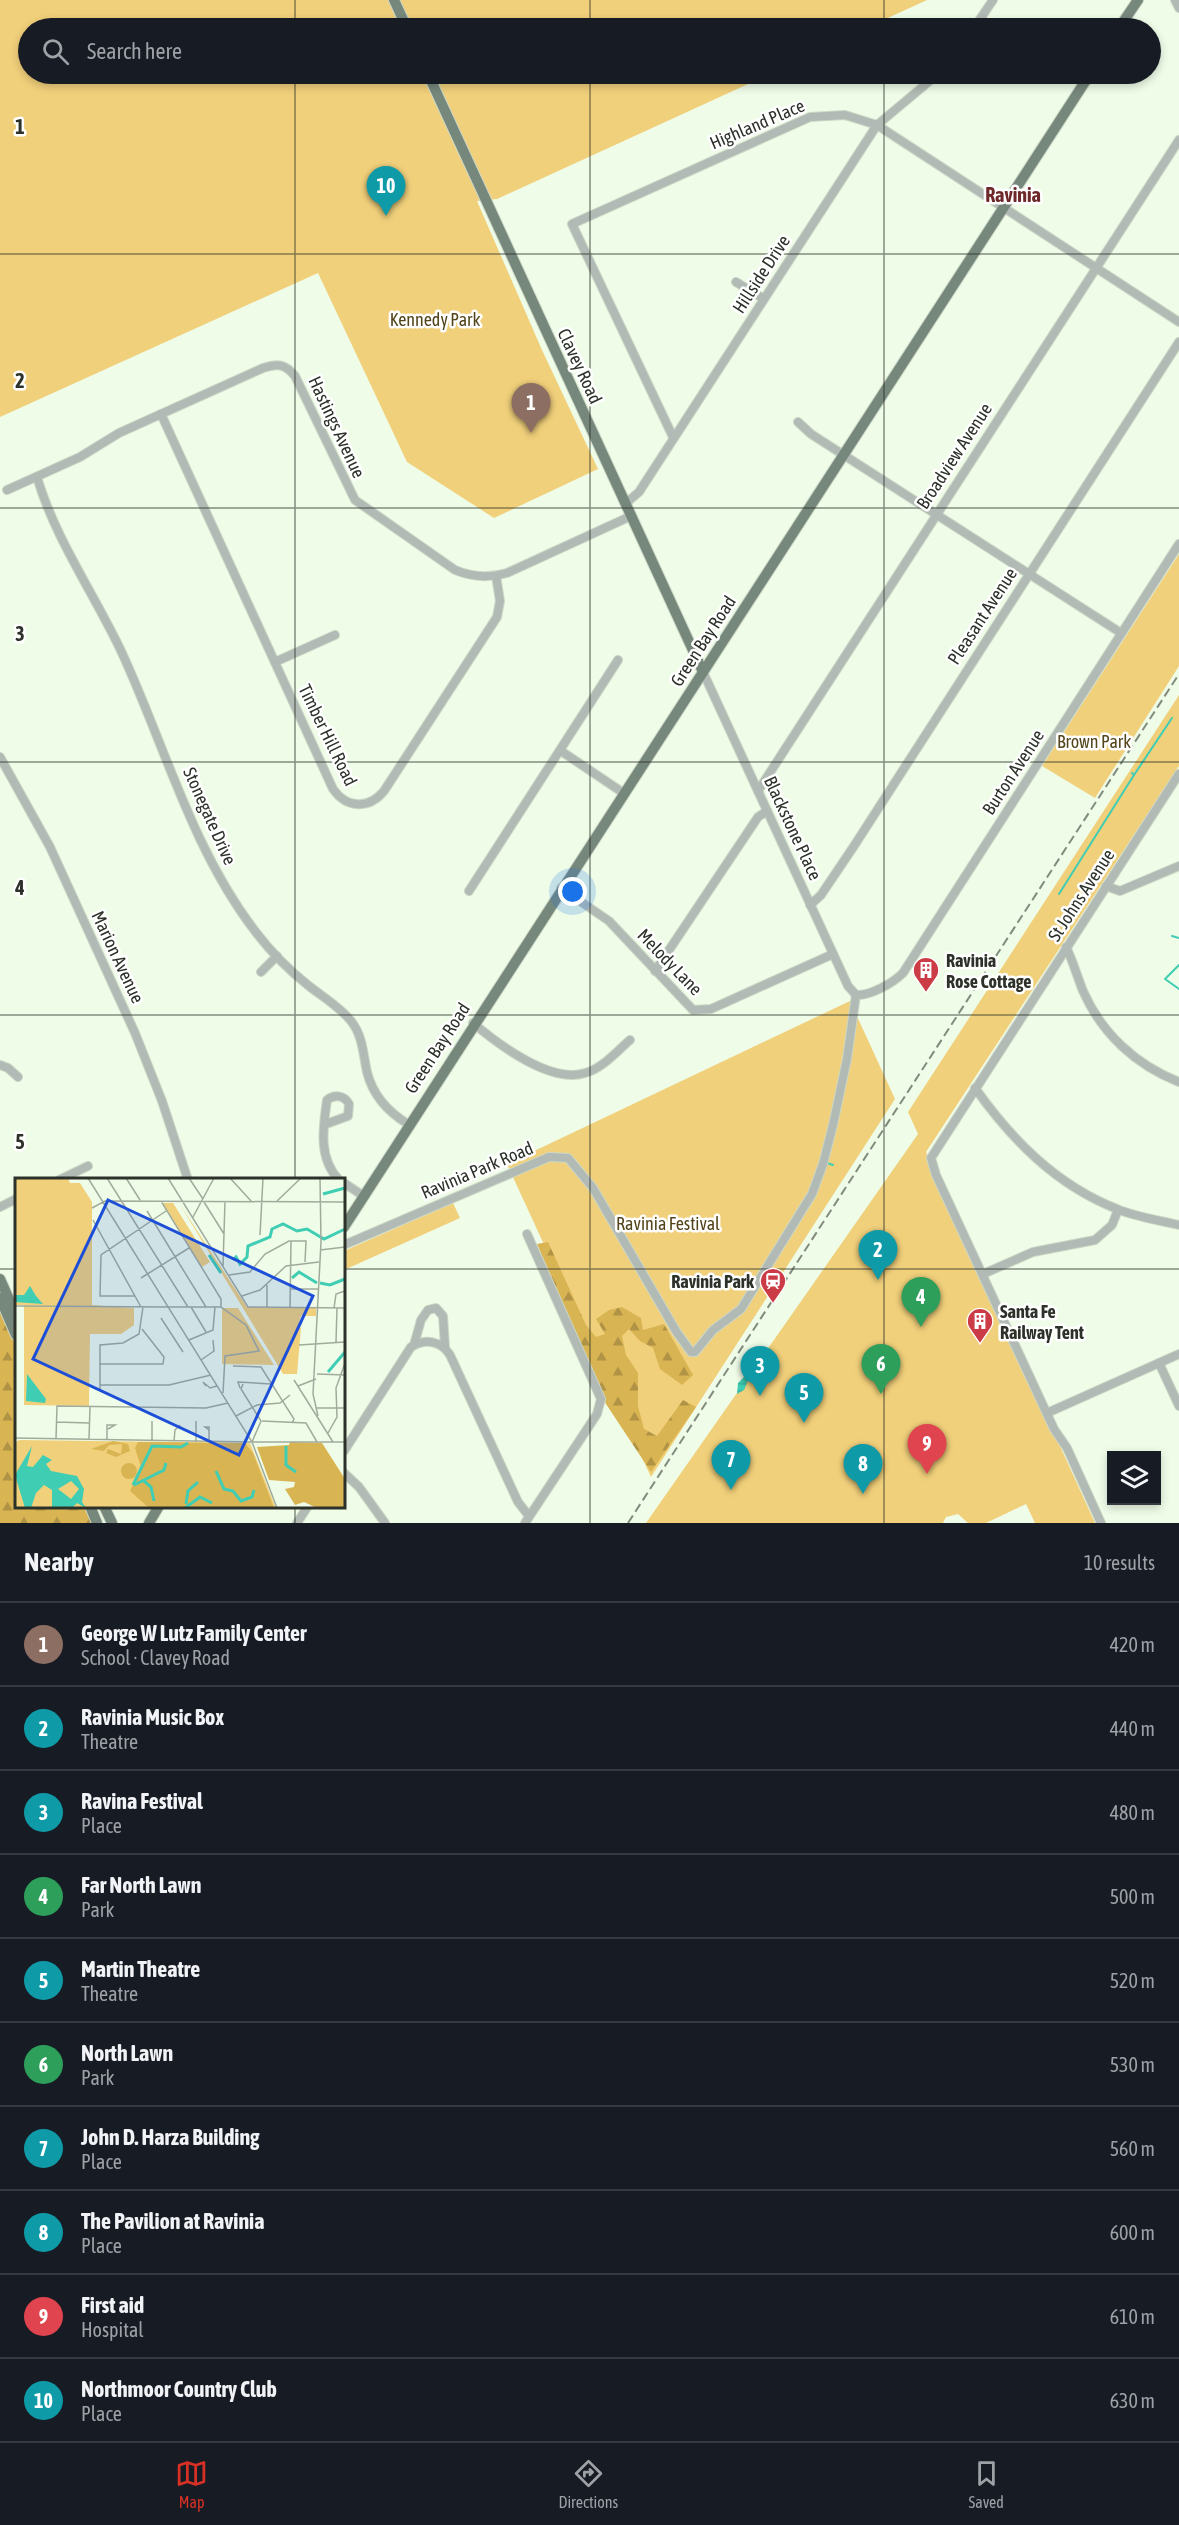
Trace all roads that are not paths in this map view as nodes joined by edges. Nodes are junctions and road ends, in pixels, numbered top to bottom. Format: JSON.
{"nodes":[{"id":1,"x":394,"y":0,"type":"edge"},
{"id":2,"x":993,"y":0,"type":"edge"},
{"id":3,"x":1138,"y":0,"type":"edge"},
{"id":4,"x":1175,"y":0,"type":"edge"},
{"id":5,"x":1179,"y":8,"type":"edge"},
{"id":6,"x":402,"y":18,"type":"edge"},
{"id":7,"x":981,"y":18,"type":"edge"},
{"id":8,"x":1126,"y":18,"type":"edge"},
{"id":9,"x":433,"y":84,"type":"edge"},
{"id":10,"x":926,"y":84,"type":"edge"},
{"id":11,"x":1084,"y":84,"type":"edge"},
{"id":12,"x":877,"y":124,"type":"junction"},
{"id":13,"x":1179,"y":140,"type":"edge"},
{"id":14,"x":1004,"y":207,"type":"junction"},
{"id":15,"x":1096,"y":267,"type":"junction"},
{"id":16,"x":736,"y":282,"type":"dead end"},
{"id":17,"x":764,"y":299,"type":"junction"},
{"id":18,"x":1179,"y":322,"type":"edge"},
{"id":19,"x":1179,"y":342,"type":"edge"},
{"id":20,"x":161,"y":414,"type":"junction"},
{"id":21,"x":798,"y":422,"type":"dead end"},
{"id":22,"x":674,"y":437,"type":"junction"},
{"id":23,"x":844,"y":453,"type":"junction"},
{"id":24,"x":37,"y":477,"type":"junction"},
{"id":25,"x":7,"y":490,"type":"dead end"},
{"id":26,"x":625,"y":504,"type":"junction"},
{"id":27,"x":937,"y":513,"type":"junction"},
{"id":28,"x":631,"y":516,"type":"junction"},
{"id":29,"x":1179,"y":544,"type":"edge"},
{"id":30,"x":1029,"y":574,"type":"junction"},
{"id":31,"x":496,"y":576,"type":"junction"},
{"id":32,"x":1121,"y":633,"type":"junction"},
{"id":33,"x":335,"y":634,"type":"dead end"},
{"id":34,"x":618,"y":660,"type":"dead end"},
{"id":35,"x":274,"y":662,"type":"junction"},
{"id":36,"x":703,"y":672,"type":"junction"},
{"id":37,"x":561,"y":751,"type":"junction"},
{"id":38,"x":0,"y":757,"type":"edge"},
{"id":39,"x":1179,"y":774,"type":"edge"},
{"id":40,"x":758,"y":791,"type":"junction"},
{"id":41,"x":622,"y":792,"type":"junction"},
{"id":42,"x":767,"y":811,"type":"junction"},
{"id":43,"x":1179,"y":866,"type":"edge"},
{"id":44,"x":1106,"y":886,"type":"junction"},
{"id":45,"x":561,"y":888,"type":"junction"},
{"id":46,"x":469,"y":891,"type":"dead end"},
{"id":47,"x":810,"y":905,"type":"junction"},
{"id":48,"x":1066,"y":947,"type":"junction"},
{"id":49,"x":832,"y":954,"type":"junction"},
{"id":50,"x":277,"y":956,"type":"junction"},
{"id":51,"x":261,"y":972,"type":"dead end"},
{"id":52,"x":656,"y":972,"type":"junction"},
{"id":53,"x":856,"y":995,"type":"junction"},
{"id":54,"x":473,"y":1023,"type":"junction"},
{"id":55,"x":630,"y":1040,"type":"dead end"},
{"id":56,"x":0,"y":1065,"type":"edge"},
{"id":57,"x":18,"y":1077,"type":"dead end"},
{"id":58,"x":1179,"y":1082,"type":"edge"},
{"id":59,"x":975,"y":1088,"type":"junction"},
{"id":60,"x":326,"y":1124,"type":"dead end"},
{"id":61,"x":408,"y":1124,"type":"junction"},
{"id":62,"x":88,"y":1166,"type":"dead end"},
{"id":63,"x":61,"y":1178,"type":"edge"},
{"id":64,"x":188,"y":1178,"type":"edge"},
{"id":65,"x":338,"y":1178,"type":"edge"},
{"id":66,"x":345,"y":1184,"type":"edge"},
{"id":67,"x":362,"y":1196,"type":"junction"},
{"id":68,"x":15,"y":1200,"type":"edge"},
{"id":69,"x":0,"y":1207,"type":"edge"},
{"id":70,"x":1118,"y":1210,"type":"junction"},
{"id":71,"x":345,"y":1225,"type":"edge"},
{"id":72,"x":1179,"y":1225,"type":"edge"},
{"id":73,"x":527,"y":1234,"type":"dead end"},
{"id":74,"x":345,"y":1245,"type":"edge"},
{"id":75,"x":983,"y":1274,"type":"junction"},
{"id":76,"x":0,"y":1279,"type":"edge"},
{"id":77,"x":7,"y":1298,"type":"edge"},
{"id":78,"x":15,"y":1313,"type":"edge"},
{"id":79,"x":15,"y":1331,"type":"edge"},
{"id":80,"x":414,"y":1345,"type":"junction"},
{"id":81,"x":445,"y":1347,"type":"junction"},
{"id":82,"x":1179,"y":1354,"type":"edge"},
{"id":83,"x":1159,"y":1363,"type":"junction"},
{"id":84,"x":1179,"y":1406,"type":"edge"},
{"id":85,"x":1047,"y":1413,"type":"junction"},
{"id":86,"x":345,"y":1449,"type":"edge"},
{"id":87,"x":345,"y":1474,"type":"edge"},
{"id":88,"x":91,"y":1508,"type":"edge"},
{"id":89,"x":105,"y":1508,"type":"edge"},
{"id":90,"x":158,"y":1508,"type":"edge"},
{"id":91,"x":307,"y":1508,"type":"edge"},
{"id":92,"x":527,"y":1520,"type":"edge"},
{"id":93,"x":97,"y":1523,"type":"edge"},
{"id":94,"x":112,"y":1523,"type":"edge"},
{"id":95,"x":149,"y":1523,"type":"edge"},
{"id":96,"x":297,"y":1523,"type":"edge"},
{"id":97,"x":385,"y":1523,"type":"edge"},
{"id":98,"x":1101,"y":1523,"type":"edge"}],
"edges":[{"from":1,"to":6,"type":"main road"},
{"from":2,"to":7,"type":"street"},
{"from":3,"to":8,"type":"main road"},
{"from":4,"to":5,"type":"street"},
{"from":9,"to":26,"type":"main road","name":"Clavey Road"},
{"from":10,"to":12,"type":"street","name":"Hillside Drive"},
{"from":11,"to":14,"type":"main road","name":"Green Bay Road"},
{"from":12,"to":14,"type":"street","name":"Highland Place"},
{"from":12,"to":17,"type":"street","name":"Hillside Drive"},
{"from":12,"to":22,"type":"street","name":"Highland Place"},
{"from":13,"to":15,"type":"street","name":"Broadview Avenue"},
{"from":14,"to":15,"type":"street","name":"Highland Place"},
{"from":14,"to":23,"type":"main road","name":"Green Bay Road"},
{"from":15,"to":18,"type":"street","name":"Highland Place"},
{"from":15,"to":27,"type":"street","name":"Broadview Avenue"},
{"from":16,"to":17,"type":"street"},
{"from":17,"to":22,"type":"street","name":"Hillside Drive"},
{"from":19,"to":30,"type":"street","name":"Pleasant Avenue"},
{"from":20,"to":24,"type":"street","name":"Hastings Avenue"},
{"from":20,"to":31,"type":"street","name":"Hastings Avenue"},
{"from":20,"to":35,"type":"street","name":"Timber Hill Road"},
{"from":21,"to":23,"type":"street"},
{"from":22,"to":26,"type":"street","name":"Hillside Drive"},
{"from":23,"to":27,"type":"street"},
{"from":23,"to":36,"type":"main road","name":"Green Bay Road"},
{"from":24,"to":25,"type":"street","name":"Hastings Avenue"},
{"from":24,"to":50,"type":"street","name":"Stonegate Drive"},
{"from":26,"to":28,"type":"main road","name":"Clavey Road"},
{"from":27,"to":30,"type":"street"},
{"from":27,"to":40,"type":"street","name":"Broadview Avenue"},
{"from":28,"to":31,"type":"street","name":"Hastings Avenue"},
{"from":28,"to":36,"type":"main road","name":"Clavey Road"},
{"from":29,"to":32,"type":"street","name":"Burton Avenue"},
{"from":30,"to":32,"type":"street"},
{"from":30,"to":47,"type":"street","name":"Pleasant Avenue"},
{"from":31,"to":35,"type":"street","name":"Timber Hill Road"},
{"from":32,"to":53,"type":"street","name":"Burton Avenue"},
{"from":33,"to":35,"type":"street"},
{"from":34,"to":37,"type":"street"},
{"from":36,"to":40,"type":"street","name":"Blackstone Place"},
{"from":36,"to":41,"type":"main road","name":"Green Bay Road"},
{"from":37,"to":41,"type":"street"},
{"from":37,"to":46,"type":"street"},
{"from":38,"to":64,"type":"street","name":"Marion Avenue"},
{"from":39,"to":44,"type":"street","name":"St Johns Avenue"},
{"from":40,"to":42,"type":"street","name":"Blackstone Place"},
{"from":41,"to":45,"type":"main road","name":"Green Bay Road"},
{"from":42,"to":47,"type":"street","name":"Blackstone Place"},
{"from":42,"to":52,"type":"street"},
{"from":43,"to":44,"type":"street"},
{"from":44,"to":48,"type":"street","name":"St Johns Avenue"},
{"from":45,"to":52,"type":"street","name":"Melody Lane"},
{"from":45,"to":54,"type":"main road","name":"Green Bay Road"},
{"from":47,"to":49,"type":"street","name":"Blackstone Place"},
{"from":48,"to":58,"type":"street"},
{"from":48,"to":59,"type":"street","name":"St Johns Avenue"},
{"from":49,"to":52,"type":"street","name":"Melody Lane"},
{"from":49,"to":53,"type":"street","name":"Blackstone Place"},
{"from":50,"to":51,"type":"street"},
{"from":50,"to":61,"type":"street","name":"Stonegate Drive"},
{"from":53,"to":74,"type":"street","name":"Ravinia Park Road"},
{"from":54,"to":55,"type":"street"},
{"from":54,"to":61,"type":"main road","name":"Green Bay Road"},
{"from":56,"to":57,"type":"street"},
{"from":59,"to":70,"type":"street"},
{"from":59,"to":75,"type":"street","name":"St Johns Avenue"},
{"from":60,"to":65,"type":"street"},
{"from":61,"to":67,"type":"main road","name":"Green Bay Road"},
{"from":62,"to":63,"type":"street"},
{"from":66,"to":67,"type":"street"},
{"from":67,"to":71,"type":"main road","name":"Green Bay Road"},
{"from":68,"to":69,"type":"street"},
{"from":70,"to":72,"type":"street"},
{"from":70,"to":75,"type":"street"},
{"from":73,"to":92,"type":"street"},
{"from":75,"to":85,"type":"street"},
{"from":76,"to":77,"type":"main road"},
{"from":77,"to":78,"type":"main road"},
{"from":77,"to":79,"type":"main road"},
{"from":80,"to":81,"type":"street"},
{"from":80,"to":81,"type":"street"},
{"from":80,"to":86,"type":"street"},
{"from":81,"to":92,"type":"street"},
{"from":82,"to":83,"type":"street"},
{"from":83,"to":84,"type":"street"},
{"from":83,"to":85,"type":"street"},
{"from":85,"to":98,"type":"street"},
{"from":87,"to":97,"type":"street"},
{"from":88,"to":93,"type":"main road"},
{"from":89,"to":94,"type":"main road"},
{"from":90,"to":95,"type":"main road"},
{"from":91,"to":96,"type":"street"}]}
